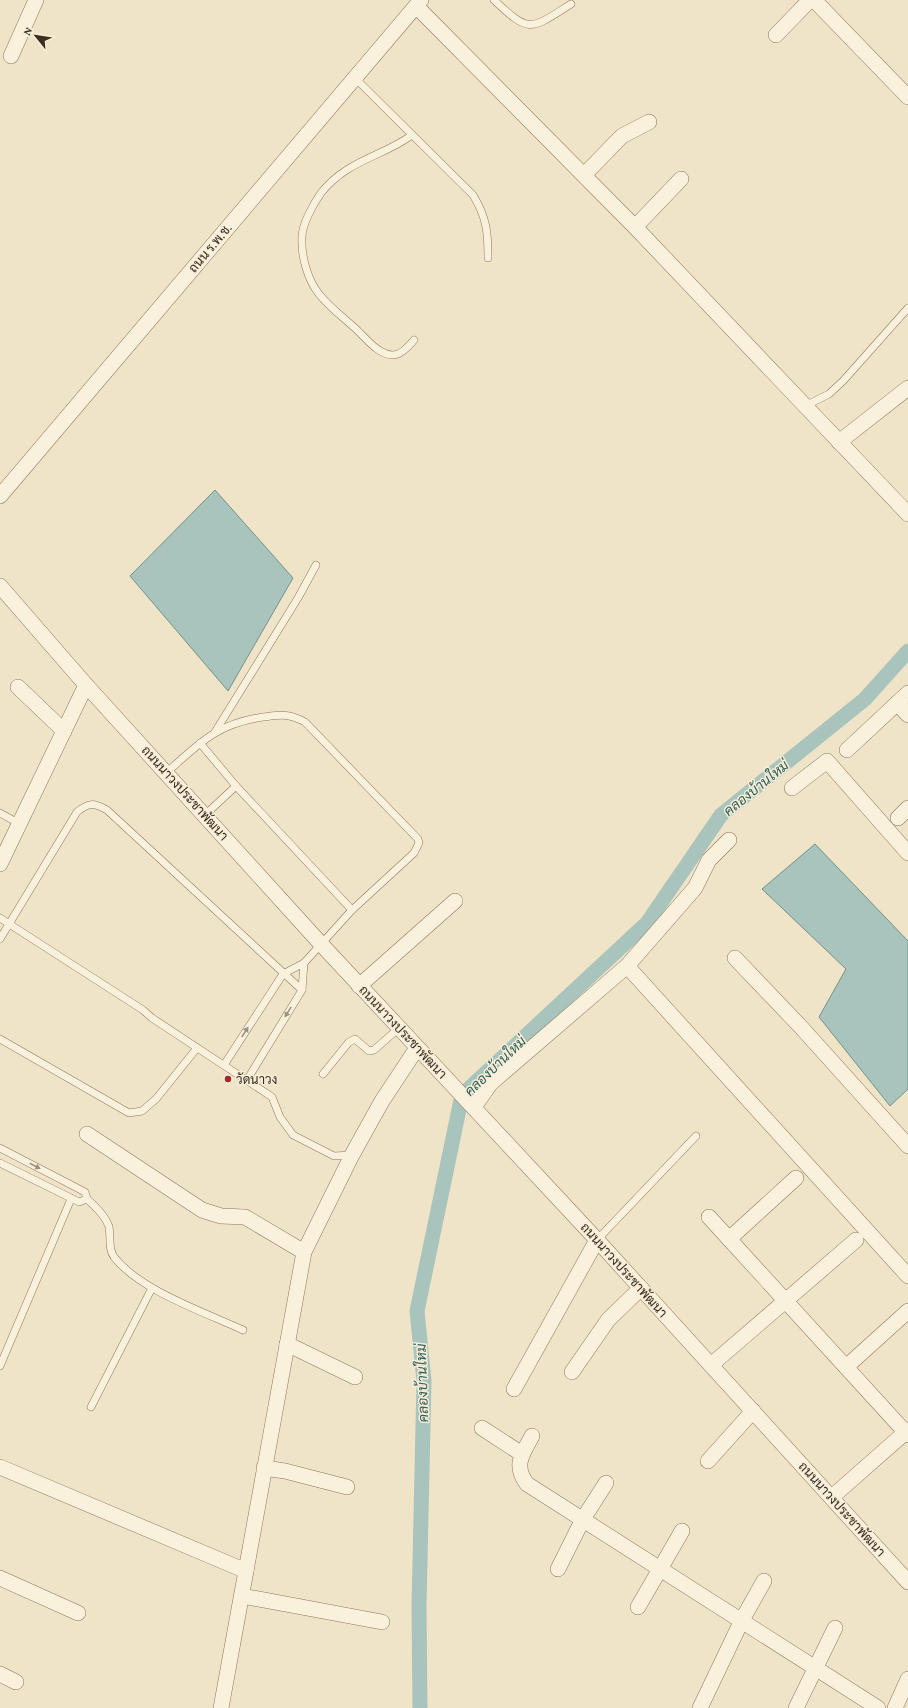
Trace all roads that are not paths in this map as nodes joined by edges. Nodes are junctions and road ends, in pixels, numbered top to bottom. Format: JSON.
{"nodes":[{"id":1,"x":36,"y":0,"type":"edge"},
{"id":2,"x":494,"y":0,"type":"edge"},
{"id":3,"x":810,"y":0,"type":"edge"},
{"id":4,"x":814,"y":0,"type":"edge"},
{"id":5,"x":418,"y":3,"type":"edge"},
{"id":6,"x":571,"y":4,"type":"dead end"},
{"id":7,"x":776,"y":35,"type":"dead end"},
{"id":8,"x":10,"y":56,"type":"dead end"},
{"id":9,"x":355,"y":78,"type":"junction"},
{"id":10,"x":908,"y":97,"type":"edge"},
{"id":11,"x":648,"y":122,"type":"dead end"},
{"id":12,"x":412,"y":135,"type":"junction"},
{"id":13,"x":584,"y":175,"type":"junction"},
{"id":14,"x":681,"y":179,"type":"dead end"},
{"id":15,"x":635,"y":227,"type":"junction"},
{"id":16,"x":488,"y":258,"type":"dead end"},
{"id":17,"x":908,"y":308,"type":"edge"},
{"id":18,"x":414,"y":340,"type":"dead end"},
{"id":19,"x":908,"y":388,"type":"edge"},
{"id":20,"x":805,"y":406,"type":"junction"},
{"id":21,"x":840,"y":442,"type":"junction"},
{"id":22,"x":0,"y":496,"type":"edge"},
{"id":23,"x":908,"y":514,"type":"edge"},
{"id":24,"x":316,"y":565,"type":"dead end"},
{"id":25,"x":0,"y":586,"type":"edge"},
{"id":26,"x":86,"y":685,"type":"junction"},
{"id":27,"x":18,"y":687,"type":"dead end"},
{"id":28,"x":908,"y":692,"type":"edge"},
{"id":29,"x":897,"y":703,"type":"junction"},
{"id":30,"x":908,"y":715,"type":"edge"},
{"id":31,"x":64,"y":731,"type":"junction"},
{"id":32,"x":214,"y":732,"type":"junction"},
{"id":33,"x":200,"y":743,"type":"junction"},
{"id":34,"x":847,"y":750,"type":"dead end"},
{"id":35,"x":166,"y":773,"type":"junction"},
{"id":36,"x":236,"y":786,"type":"junction"},
{"id":37,"x":792,"y":788,"type":"dead end"},
{"id":38,"x":0,"y":813,"type":"edge"},
{"id":39,"x":205,"y":815,"type":"junction"},
{"id":40,"x":20,"y":824,"type":"junction"},
{"id":41,"x":729,"y":840,"type":"dead end"},
{"id":42,"x":908,"y":853,"type":"edge"},
{"id":43,"x":0,"y":864,"type":"edge"},
{"id":44,"x":455,"y":901,"type":"dead end"},
{"id":45,"x":352,"y":910,"type":"junction"},
{"id":46,"x":0,"y":918,"type":"edge"},
{"id":47,"x":8,"y":923,"type":"junction"},
{"id":48,"x":0,"y":940,"type":"edge"},
{"id":49,"x":321,"y":944,"type":"junction"},
{"id":50,"x":735,"y":958,"type":"dead end"},
{"id":51,"x":304,"y":963,"type":"junction"},
{"id":52,"x":627,"y":966,"type":"junction"},
{"id":53,"x":283,"y":974,"type":"junction"},
{"id":54,"x":359,"y":986,"type":"junction"},
{"id":55,"x":302,"y":990,"type":"junction"},
{"id":56,"x":399,"y":1028,"type":"junction"},
{"id":57,"x":0,"y":1039,"type":"edge"},
{"id":58,"x":197,"y":1048,"type":"junction"},
{"id":59,"x":417,"y":1048,"type":"junction"},
{"id":60,"x":224,"y":1065,"type":"junction"},
{"id":61,"x":322,"y":1074,"type":"dead end"},
{"id":62,"x":247,"y":1080,"type":"junction"},
{"id":63,"x":472,"y":1105,"type":"junction"},
{"id":64,"x":87,"y":1134,"type":"dead end"},
{"id":65,"x":696,"y":1136,"type":"dead end"},
{"id":66,"x":908,"y":1146,"type":"edge"},
{"id":67,"x":0,"y":1148,"type":"edge"},
{"id":68,"x":352,"y":1155,"type":"junction"},
{"id":69,"x":0,"y":1163,"type":"edge"},
{"id":70,"x":796,"y":1178,"type":"dead end"},
{"id":71,"x":71,"y":1198,"type":"junction"},
{"id":72,"x":86,"y":1199,"type":"junction"},
{"id":73,"x":709,"y":1217,"type":"dead end"},
{"id":74,"x":729,"y":1239,"type":"junction"},
{"id":75,"x":597,"y":1240,"type":"junction"},
{"id":76,"x":856,"y":1240,"type":"dead end"},
{"id":77,"x":304,"y":1252,"type":"junction"},
{"id":78,"x":908,"y":1276,"type":"edge"},
{"id":79,"x":152,"y":1288,"type":"junction"},
{"id":80,"x":641,"y":1288,"type":"junction"},
{"id":81,"x":785,"y":1301,"type":"junction"},
{"id":82,"x":908,"y":1312,"type":"edge"},
{"id":83,"x":243,"y":1330,"type":"dead end"},
{"id":84,"x":287,"y":1344,"type":"junction"},
{"id":85,"x":712,"y":1365,"type":"junction"},
{"id":86,"x":0,"y":1366,"type":"edge"},
{"id":87,"x":846,"y":1367,"type":"junction"},
{"id":88,"x":572,"y":1372,"type":"dead end"},
{"id":89,"x":355,"y":1377,"type":"dead end"},
{"id":90,"x":514,"y":1389,"type":"dead end"},
{"id":91,"x":92,"y":1407,"type":"dead end"},
{"id":92,"x":754,"y":1412,"type":"junction"},
{"id":93,"x":482,"y":1428,"type":"dead end"},
{"id":94,"x":907,"y":1433,"type":"edge"},
{"id":95,"x":532,"y":1436,"type":"dead end"},
{"id":96,"x":522,"y":1454,"type":"junction"},
{"id":97,"x":708,"y":1461,"type":"dead end"},
{"id":98,"x":0,"y":1467,"type":"edge"},
{"id":99,"x":264,"y":1468,"type":"junction"},
{"id":100,"x":606,"y":1483,"type":"dead end"},
{"id":101,"x":347,"y":1487,"type":"dead end"},
{"id":102,"x":832,"y":1497,"type":"junction"},
{"id":103,"x":583,"y":1520,"type":"junction"},
{"id":104,"x":682,"y":1531,"type":"dead end"},
{"id":105,"x":558,"y":1569,"type":"dead end"},
{"id":106,"x":660,"y":1569,"type":"junction"},
{"id":107,"x":246,"y":1571,"type":"junction"},
{"id":108,"x":0,"y":1578,"type":"edge"},
{"id":109,"x":764,"y":1581,"type":"dead end"},
{"id":110,"x":908,"y":1582,"type":"edge"},
{"id":111,"x":242,"y":1596,"type":"junction"},
{"id":112,"x":638,"y":1607,"type":"dead end"},
{"id":113,"x":78,"y":1613,"type":"dead end"},
{"id":114,"x":742,"y":1620,"type":"junction"},
{"id":115,"x":382,"y":1622,"type":"dead end"},
{"id":116,"x":835,"y":1628,"type":"dead end"},
{"id":117,"x":815,"y":1667,"type":"junction"},
{"id":118,"x":0,"y":1674,"type":"edge"},
{"id":119,"x":908,"y":1679,"type":"edge"},
{"id":120,"x":16,"y":1682,"type":"dead end"},
{"id":121,"x":221,"y":1708,"type":"edge"},
{"id":122,"x":700,"y":1708,"type":"edge"},
{"id":123,"x":796,"y":1708,"type":"edge"},
{"id":124,"x":878,"y":1708,"type":"edge"},
{"id":125,"x":895,"y":1708,"type":"edge"}],
"edges":[{"from":1,"to":8,"type":"street"},
{"from":2,"to":6,"type":"lane"},
{"from":3,"to":7,"type":"street"},
{"from":4,"to":10,"type":"street"},
{"from":5,"to":9,"type":"street","name":"ถนน ร.พ.ช."},
{"from":5,"to":13,"type":"street"},
{"from":9,"to":12,"type":"lane"},
{"from":9,"to":22,"type":"street","name":"ถนน ร.พ.ช."},
{"from":11,"to":13,"type":"street"},
{"from":12,"to":16,"type":"lane"},
{"from":12,"to":18,"type":"lane"},
{"from":13,"to":15,"type":"street"},
{"from":14,"to":15,"type":"street"},
{"from":15,"to":20,"type":"street"},
{"from":17,"to":20,"type":"lane"},
{"from":19,"to":21,"type":"street"},
{"from":20,"to":21,"type":"street"},
{"from":21,"to":23,"type":"street"},
{"from":24,"to":32,"type":"lane"},
{"from":25,"to":26,"type":"street","name":"ถนนนาวงประชาพัฒนา"},
{"from":26,"to":31,"type":"street"},
{"from":26,"to":35,"type":"street","name":"ถนนนาวงประชาพัฒนา"},
{"from":27,"to":31,"type":"street"},
{"from":28,"to":29,"type":"street"},
{"from":29,"to":30,"type":"street"},
{"from":29,"to":34,"type":"street"},
{"from":31,"to":40,"type":"street"},
{"from":32,"to":33,"type":"lane"},
{"from":32,"to":45,"type":"lane"},
{"from":33,"to":35,"type":"lane"},
{"from":33,"to":36,"type":"lane"},
{"from":35,"to":39,"type":"street","name":"ถนนนาวงประชาพัฒนา"},
{"from":36,"to":39,"type":"lane"},
{"from":36,"to":45,"type":"lane"},
{"from":37,"to":42,"type":"street"},
{"from":38,"to":40,"type":"lane"},
{"from":39,"to":49,"type":"street","name":"ถนนนาวงประชาพัฒนา"},
{"from":40,"to":43,"type":"street"},
{"from":41,"to":52,"type":"street"},
{"from":44,"to":54,"type":"street"},
{"from":45,"to":49,"type":"lane"},
{"from":46,"to":47,"type":"lane"},
{"from":47,"to":48,"type":"lane"},
{"from":47,"to":53,"type":"lane"},
{"from":47,"to":58,"type":"lane"},
{"from":49,"to":51,"type":"lane"},
{"from":49,"to":54,"type":"street","name":"ถนนนาวงประชาพัฒนา"},
{"from":50,"to":66,"type":"street"},
{"from":51,"to":53,"type":"lane"},
{"from":51,"to":55,"type":"lane"},
{"from":52,"to":63,"type":"street"},
{"from":52,"to":78,"type":"street"},
{"from":53,"to":55,"type":"lane"},
{"from":60,"to":53,"type":"lane","one_way":true},
{"from":54,"to":56,"type":"street","name":"ถนนนาวงประชาพัฒนา"},
{"from":55,"to":62,"type":"lane","one_way":true},
{"from":56,"to":59,"type":"street","name":"ถนนนาวงประชาพัฒนา"},
{"from":56,"to":61,"type":"lane"},
{"from":57,"to":58,"type":"lane"},
{"from":58,"to":60,"type":"lane"},
{"from":59,"to":63,"type":"street","name":"ถนนนาวงประชาพัฒนา"},
{"from":59,"to":68,"type":"street"},
{"from":60,"to":62,"type":"lane"},
{"from":62,"to":68,"type":"lane"},
{"from":63,"to":75,"type":"street","name":"ถนนนาวงประชาพัฒนา"},
{"from":64,"to":77,"type":"street"},
{"from":65,"to":75,"type":"lane"},
{"from":67,"to":72,"type":"lane","one_way":true},
{"from":68,"to":77,"type":"street"},
{"from":69,"to":71,"type":"lane"},
{"from":70,"to":74,"type":"street"},
{"from":71,"to":72,"type":"lane"},
{"from":71,"to":86,"type":"lane"},
{"from":72,"to":79,"type":"lane"},
{"from":73,"to":74,"type":"street"},
{"from":74,"to":81,"type":"street"},
{"from":75,"to":80,"type":"street","name":"ถนนนาวงประชาพัฒนา"},
{"from":75,"to":90,"type":"street"},
{"from":76,"to":81,"type":"street"},
{"from":77,"to":84,"type":"street"},
{"from":79,"to":83,"type":"lane"},
{"from":79,"to":91,"type":"lane"},
{"from":80,"to":85,"type":"street","name":"ถนนนาวงประชาพัฒนา"},
{"from":80,"to":88,"type":"street"},
{"from":81,"to":85,"type":"street"},
{"from":81,"to":87,"type":"street"},
{"from":82,"to":87,"type":"street"},
{"from":84,"to":89,"type":"street"},
{"from":84,"to":99,"type":"street"},
{"from":85,"to":92,"type":"street","name":"ถนนนาวงประชาพัฒนา"},
{"from":87,"to":94,"type":"street"},
{"from":92,"to":97,"type":"street"},
{"from":92,"to":102,"type":"street","name":"ถนนนาวงประชาพัฒนา"},
{"from":93,"to":96,"type":"street"},
{"from":94,"to":102,"type":"street"},
{"from":95,"to":96,"type":"street"},
{"from":96,"to":103,"type":"street"},
{"from":98,"to":107,"type":"street"},
{"from":99,"to":101,"type":"street"},
{"from":99,"to":107,"type":"street"},
{"from":100,"to":103,"type":"street"},
{"from":102,"to":110,"type":"street","name":"ถนนนาวงประชาพัฒนา"},
{"from":103,"to":105,"type":"street"},
{"from":103,"to":106,"type":"street"},
{"from":104,"to":106,"type":"street"},
{"from":106,"to":112,"type":"street"},
{"from":106,"to":114,"type":"street"},
{"from":107,"to":111,"type":"street"},
{"from":108,"to":113,"type":"street"},
{"from":109,"to":114,"type":"street"},
{"from":111,"to":115,"type":"street"},
{"from":111,"to":121,"type":"street"},
{"from":114,"to":117,"type":"street"},
{"from":114,"to":122,"type":"street"},
{"from":116,"to":117,"type":"street"},
{"from":117,"to":123,"type":"street"},
{"from":117,"to":124,"type":"street"},
{"from":118,"to":120,"type":"street"},
{"from":119,"to":125,"type":"street"}]}
